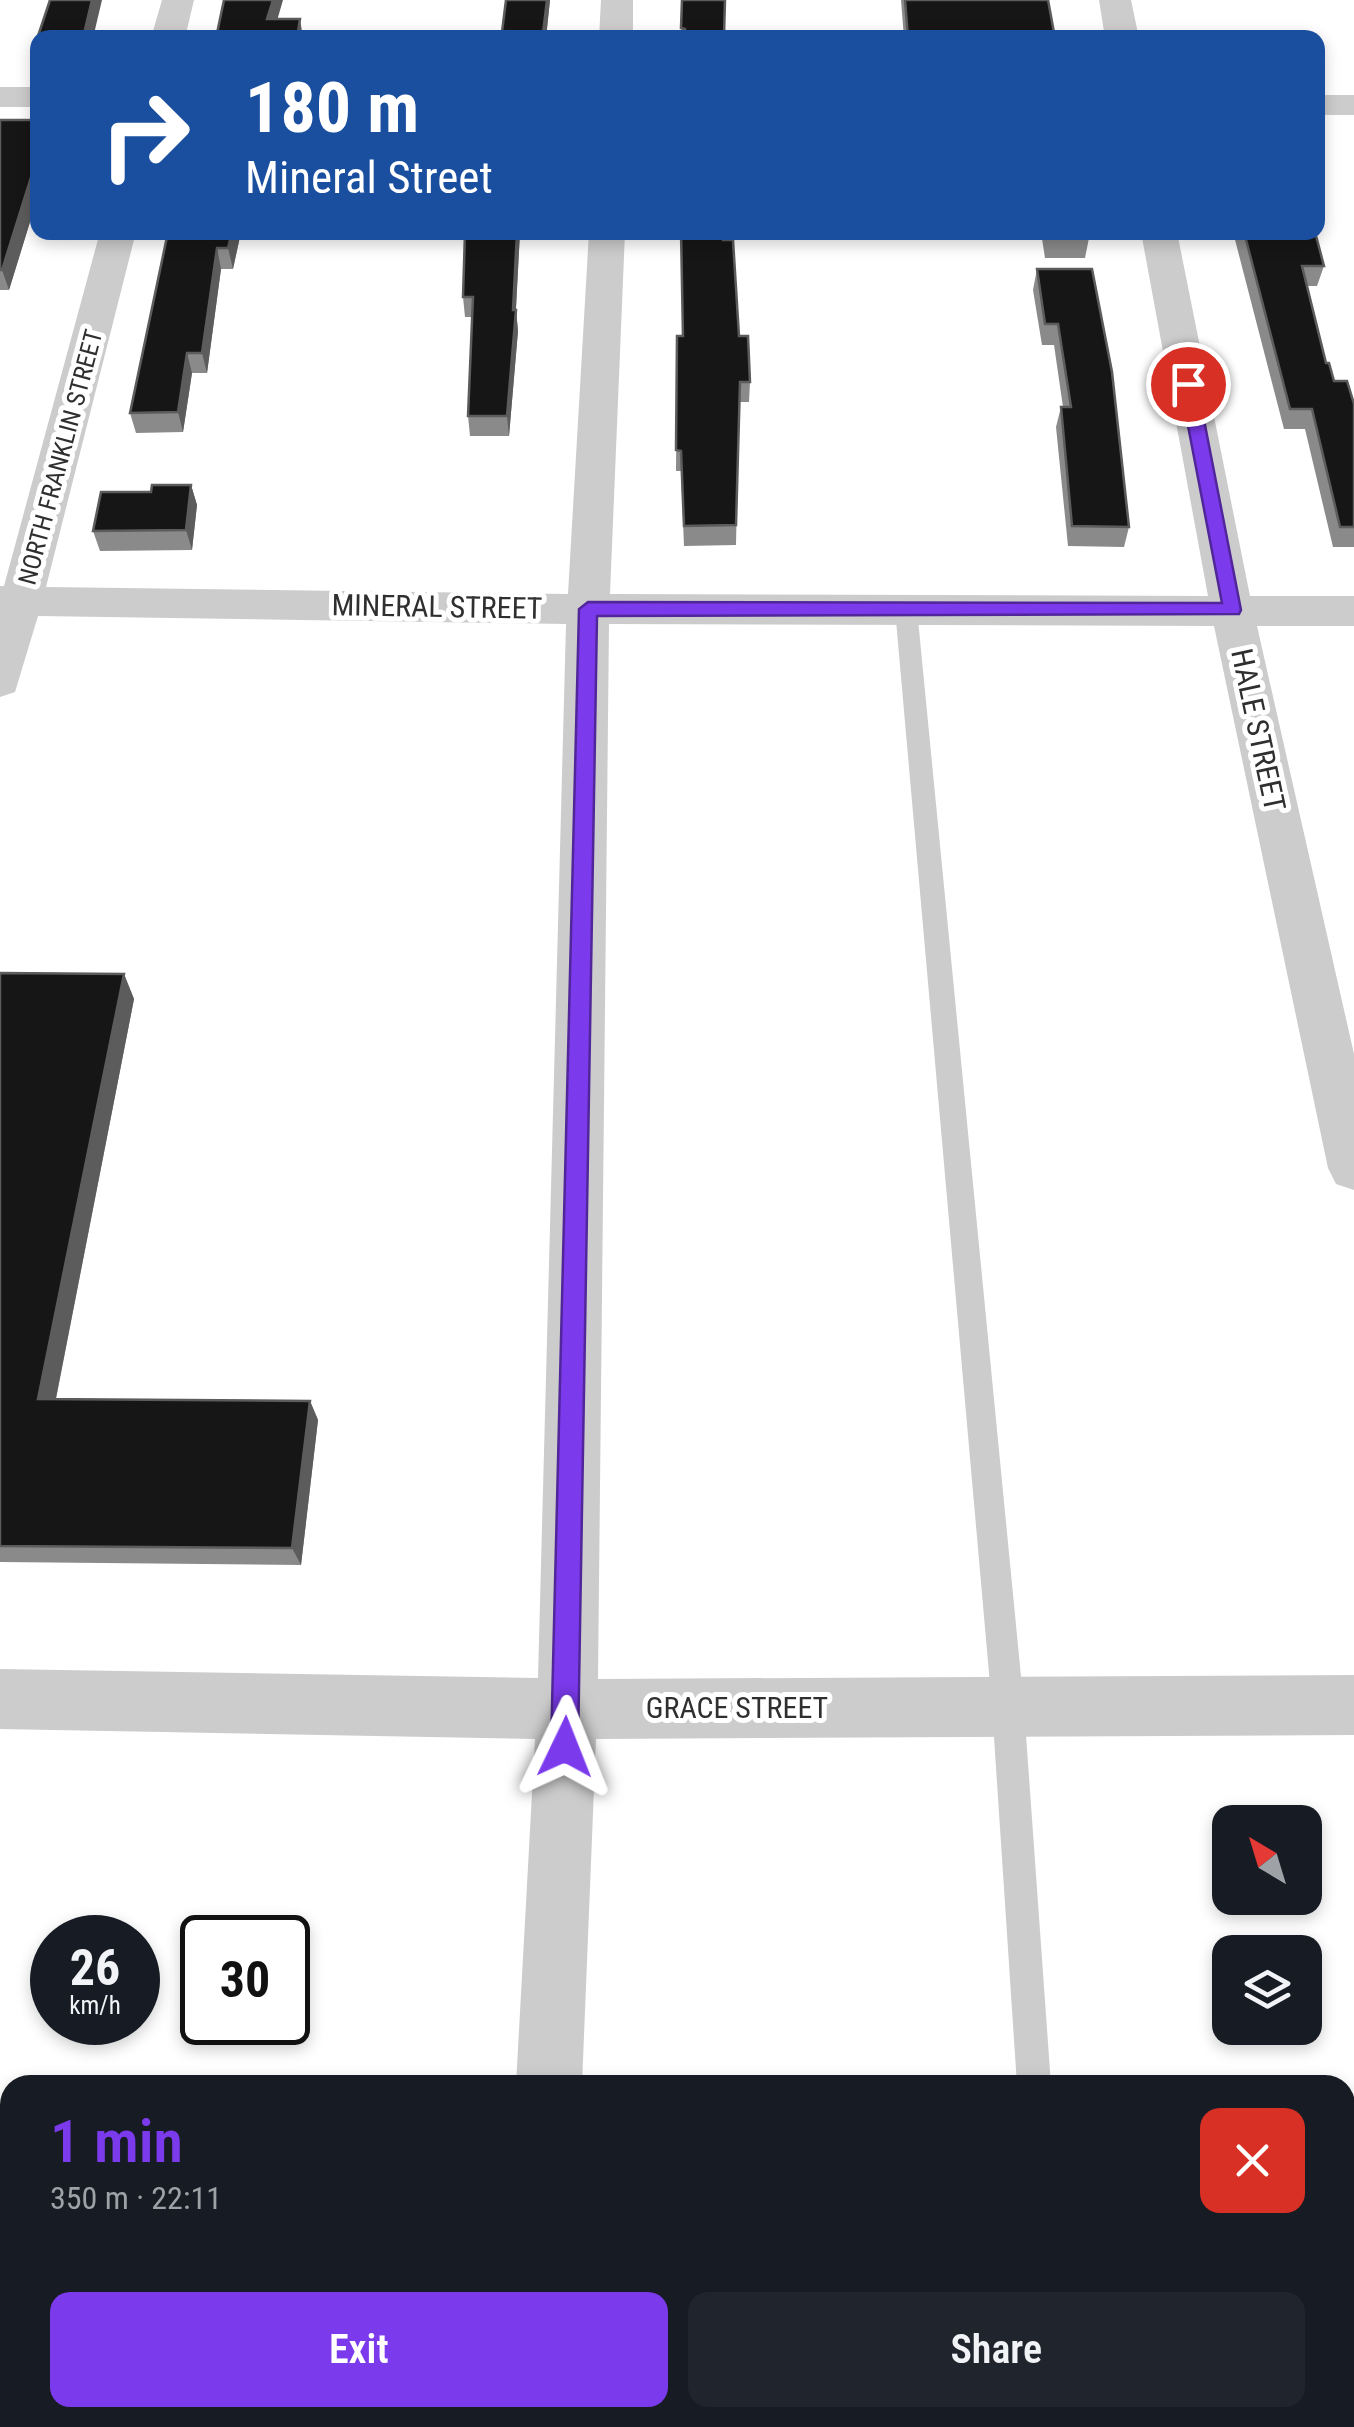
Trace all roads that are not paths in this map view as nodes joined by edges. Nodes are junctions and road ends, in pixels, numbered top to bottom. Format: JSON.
{"nodes":[{"id":1,"x":178,"y":0,"type":"edge"},
{"id":2,"x":617,"y":0,"type":"edge"},
{"id":3,"x":1115,"y":0,"type":"edge"},
{"id":4,"x":170,"y":30,"type":"edge"},
{"id":5,"x":616,"y":30,"type":"edge"},
{"id":6,"x":1121,"y":30,"type":"edge"},
{"id":7,"x":0,"y":97,"type":"edge"},
{"id":8,"x":30,"y":98,"type":"edge"},
{"id":9,"x":1325,"y":105,"type":"edge"},
{"id":10,"x":1354,"y":105,"type":"edge"},
{"id":11,"x":116,"y":240,"type":"edge"},
{"id":12,"x":607,"y":240,"type":"edge"},
{"id":13,"x":1161,"y":240,"type":"edge"},
{"id":14,"x":11,"y":602,"type":"edge"},
{"id":15,"x":588,"y":609,"type":"junction"},
{"id":16,"x":906,"y":610,"type":"junction"},
{"id":17,"x":1232,"y":610,"type":"junction"},
{"id":18,"x":1354,"y":611,"type":"edge"},
{"id":19,"x":0,"y":681,"type":"edge"},
{"id":20,"x":1354,"y":1168,"type":"edge"},
{"id":21,"x":0,"y":1699,"type":"edge"},
{"id":22,"x":1354,"y":1706,"type":"edge"},
{"id":23,"x":1008,"y":1707,"type":"junction"},
{"id":24,"x":566,"y":1709,"type":"junction"},
{"id":25,"x":549,"y":2075,"type":"edge"},
{"id":26,"x":1033,"y":2075,"type":"edge"}],
"edges":[{"from":1,"to":4,"type":"street"},
{"from":2,"to":5,"type":"street"},
{"from":3,"to":6,"type":"street"},
{"from":7,"to":8,"type":"street"},
{"from":9,"to":10,"type":"street"},
{"from":11,"to":14,"type":"street","name":"NORTH FRANKLIN STREET"},
{"from":12,"to":15,"type":"street"},
{"from":13,"to":17,"type":"street","name":"HALE STREET"},
{"from":14,"to":15,"type":"street","name":"MINERAL STREET"},
{"from":14,"to":19,"type":"street","name":"NORTH FRANKLIN STREET"},
{"from":15,"to":16,"type":"street","name":"MINERAL STREET"},
{"from":15,"to":24,"type":"street"},
{"from":16,"to":17,"type":"street","name":"MINERAL STREET"},
{"from":16,"to":23,"type":"lane"},
{"from":17,"to":18,"type":"street","name":"MINERAL STREET"},
{"from":17,"to":20,"type":"street","name":"HALE STREET"},
{"from":21,"to":24,"type":"street","name":"GRACE STREET"},
{"from":22,"to":23,"type":"street","name":"GRACE STREET"},
{"from":23,"to":24,"type":"street","name":"GRACE STREET"},
{"from":23,"to":26,"type":"lane"},
{"from":24,"to":25,"type":"street"}]}
